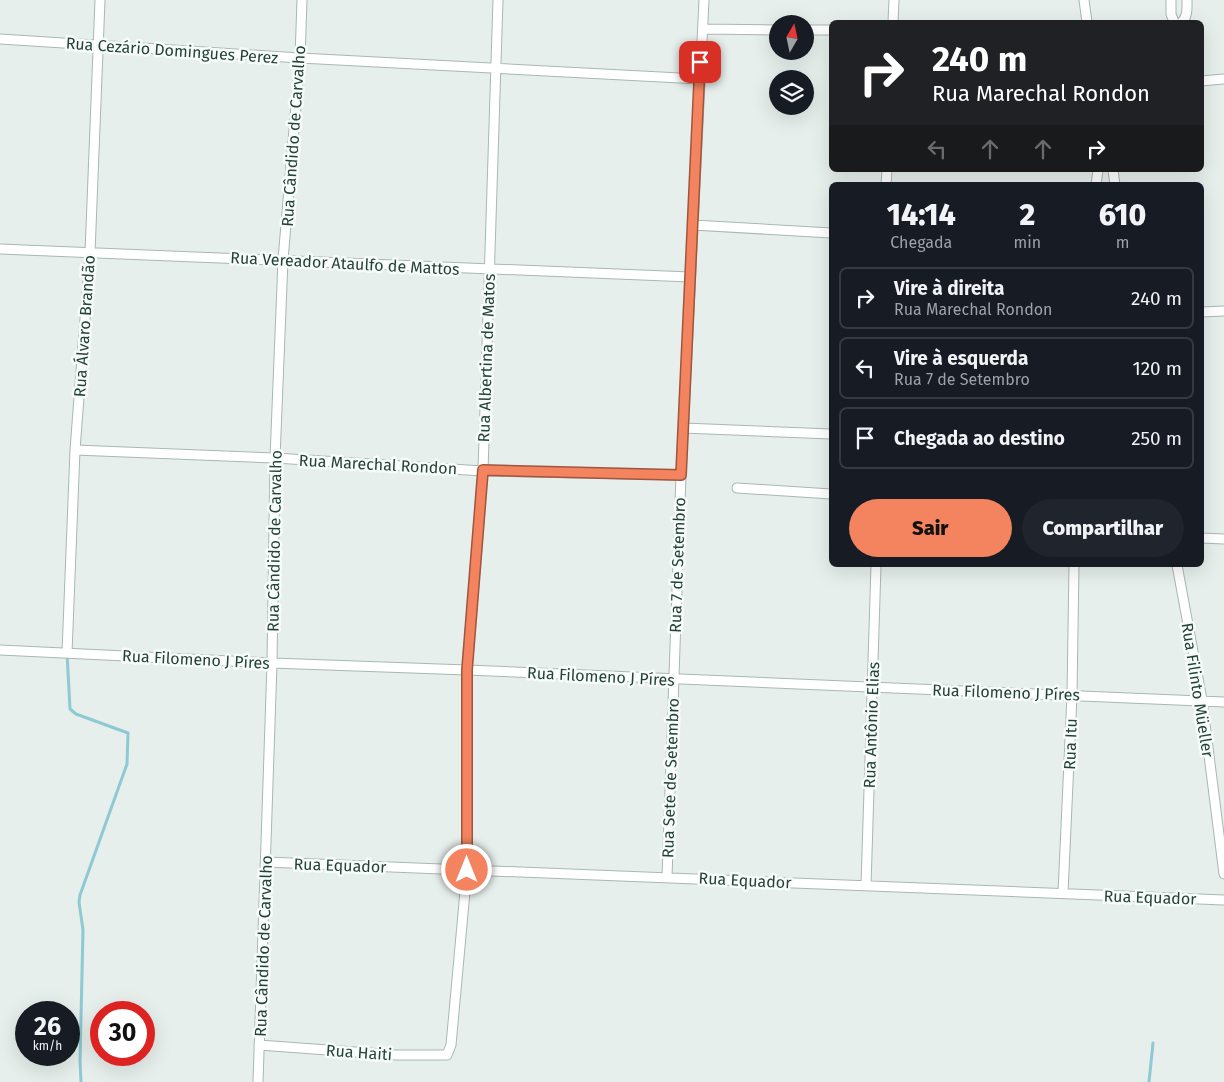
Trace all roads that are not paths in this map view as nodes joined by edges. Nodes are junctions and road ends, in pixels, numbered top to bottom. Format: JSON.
{"nodes":[{"id":1,"x":100,"y":0,"type":"edge"},
{"id":2,"x":302,"y":0,"type":"edge"},
{"id":3,"x":498,"y":0,"type":"edge"},
{"id":4,"x":704,"y":0,"type":"edge"},
{"id":5,"x":894,"y":0,"type":"edge"},
{"id":6,"x":1084,"y":0,"type":"edge"},
{"id":7,"x":1171,"y":0,"type":"edge"},
{"id":8,"x":1187,"y":0,"type":"edge"},
{"id":9,"x":893,"y":20,"type":"edge"},
{"id":10,"x":1087,"y":20,"type":"edge"},
{"id":11,"x":1173,"y":20,"type":"edge"},
{"id":12,"x":1184,"y":20,"type":"edge"},
{"id":13,"x":703,"y":29,"type":"junction"},
{"id":14,"x":769,"y":30,"type":"edge"},
{"id":15,"x":814,"y":30,"type":"edge"},
{"id":16,"x":829,"y":30,"type":"edge"},
{"id":17,"x":0,"y":39,"type":"edge"},
{"id":18,"x":98,"y":45,"type":"junction"},
{"id":19,"x":300,"y":58,"type":"junction"},
{"id":20,"x":494,"y":68,"type":"junction"},
{"id":21,"x":699,"y":79,"type":"junction"},
{"id":22,"x":1224,"y":80,"type":"edge"},
{"id":23,"x":1204,"y":81,"type":"edge"},
{"id":24,"x":694,"y":225,"type":"junction"},
{"id":25,"x":829,"y":233,"type":"edge"},
{"id":26,"x":0,"y":249,"type":"edge"},
{"id":27,"x":90,"y":252,"type":"junction"},
{"id":28,"x":283,"y":260,"type":"junction"},
{"id":29,"x":489,"y":270,"type":"junction"},
{"id":30,"x":690,"y":277,"type":"junction"},
{"id":31,"x":1224,"y":311,"type":"edge"},
{"id":32,"x":1204,"y":312,"type":"edge"},
{"id":33,"x":683,"y":428,"type":"junction"},
{"id":34,"x":829,"y":434,"type":"edge"},
{"id":35,"x":75,"y":450,"type":"junction"},
{"id":36,"x":275,"y":458,"type":"junction"},
{"id":37,"x":483,"y":470,"type":"junction"},
{"id":38,"x":681,"y":475,"type":"junction"},
{"id":39,"x":737,"y":488,"type":"dead end"},
{"id":40,"x":829,"y":494,"type":"edge"},
{"id":41,"x":1204,"y":538,"type":"edge"},
{"id":42,"x":1224,"y":539,"type":"edge"},
{"id":43,"x":876,"y":567,"type":"edge"},
{"id":44,"x":1074,"y":567,"type":"edge"},
{"id":45,"x":1177,"y":567,"type":"edge"},
{"id":46,"x":0,"y":650,"type":"edge"},
{"id":47,"x":67,"y":653,"type":"junction"},
{"id":48,"x":272,"y":663,"type":"junction"},
{"id":49,"x":467,"y":670,"type":"junction"},
{"id":50,"x":673,"y":680,"type":"junction"},
{"id":51,"x":873,"y":687,"type":"junction"},
{"id":52,"x":1072,"y":695,"type":"junction"},
{"id":53,"x":1202,"y":700,"type":"junction"},
{"id":54,"x":1224,"y":702,"type":"edge"},
{"id":55,"x":266,"y":862,"type":"junction"},
{"id":56,"x":467,"y":870,"type":"junction"},
{"id":57,"x":1224,"y":874,"type":"edge"},
{"id":58,"x":667,"y":877,"type":"junction"},
{"id":59,"x":866,"y":886,"type":"junction"},
{"id":60,"x":1063,"y":893,"type":"junction"},
{"id":61,"x":1224,"y":900,"type":"edge"},
{"id":62,"x":260,"y":1045,"type":"junction"},
{"id":63,"x":451,"y":1045,"type":"joint"},
{"id":64,"x":258,"y":1082,"type":"edge"}],
"edges":[{"from":1,"to":18,"type":"street","name":"Rua Álvaro Brandão"},
{"from":2,"to":19,"type":"street","name":"Rua Cândido de Carvalho"},
{"from":3,"to":20,"type":"street","name":"Rua Albertina de Matos"},
{"from":4,"to":13,"type":"street","name":"Rua 7 de Setembro"},
{"from":5,"to":9,"type":"street"},
{"from":6,"to":10,"type":"street"},
{"from":7,"to":11,"type":"street"},
{"from":8,"to":12,"type":"street"},
{"from":13,"to":14,"type":"street"},
{"from":13,"to":21,"type":"street","name":"Rua 7 de Setembro"},
{"from":15,"to":16,"type":"street"},
{"from":17,"to":18,"type":"street","name":"Rua Cezário Domingues Perez"},
{"from":18,"to":19,"type":"street","name":"Rua Cezário Domingues Perez"},
{"from":18,"to":27,"type":"street","name":"Rua Álvaro Brandão"},
{"from":19,"to":20,"type":"street","name":"Rua Cezário Domingues Perez"},
{"from":19,"to":28,"type":"street","name":"Rua Cândido de Carvalho"},
{"from":20,"to":21,"type":"street","name":"Rua Cezário Domingues Perez"},
{"from":20,"to":29,"type":"street","name":"Rua Albertina de Matos"},
{"from":21,"to":24,"type":"street","name":"Rua 7 de Setembro"},
{"from":22,"to":23,"type":"street"},
{"from":24,"to":25,"type":"street"},
{"from":24,"to":30,"type":"street","name":"Rua 7 de Setembro"},
{"from":26,"to":27,"type":"street","name":"Rua Vereador Ataulfo de Mattos"},
{"from":27,"to":28,"type":"street","name":"Rua Vereador Ataulfo de Mattos"},
{"from":27,"to":35,"type":"street","name":"Rua Álvaro Brandão"},
{"from":28,"to":29,"type":"street","name":"Rua Vereador Ataulfo de Mattos"},
{"from":28,"to":36,"type":"street","name":"Rua Cândido de Carvalho"},
{"from":29,"to":30,"type":"street","name":"Rua Vereador Ataulfo de Mattos"},
{"from":29,"to":37,"type":"street","name":"Rua Albertina de Matos"},
{"from":30,"to":33,"type":"street","name":"Rua 7 de Setembro"},
{"from":31,"to":32,"type":"street"},
{"from":33,"to":34,"type":"street"},
{"from":33,"to":38,"type":"street","name":"Rua 7 de Setembro"},
{"from":35,"to":36,"type":"street","name":"Rua Marechal Rondon"},
{"from":35,"to":47,"type":"street","name":"Rua Álvaro Brandão"},
{"from":36,"to":37,"type":"street","name":"Rua Marechal Rondon"},
{"from":36,"to":48,"type":"street","name":"Rua Cândido de Carvalho"},
{"from":37,"to":38,"type":"street","name":"Rua Marechal Rondon"},
{"from":37,"to":49,"type":"street","name":"Rua Albertina de Matos"},
{"from":38,"to":50,"type":"street","name":"Rua 7 de Setembro"},
{"from":39,"to":40,"type":"street"},
{"from":41,"to":42,"type":"street"},
{"from":43,"to":51,"type":"street","name":"Rua Antônio Elias"},
{"from":44,"to":52,"type":"street","name":"Rua Itu"},
{"from":45,"to":53,"type":"street","name":"Rua Filinto Müeller"},
{"from":46,"to":47,"type":"street","name":"Rua Filomeno J Píres"},
{"from":47,"to":48,"type":"street","name":"Rua Filomeno J Píres"},
{"from":48,"to":49,"type":"street","name":"Rua Filomeno J Píres"},
{"from":48,"to":55,"type":"street","name":"Rua Cândido de Carvalho"},
{"from":49,"to":50,"type":"street","name":"Rua Filomeno J Píres"},
{"from":49,"to":56,"type":"street","name":"Rua Albertina de Matos"},
{"from":50,"to":51,"type":"street","name":"Rua Filomeno J Píres"},
{"from":50,"to":58,"type":"street","name":"Rua Sete de Setembro"},
{"from":51,"to":52,"type":"street","name":"Rua Filomeno J Píres"},
{"from":51,"to":59,"type":"street","name":"Rua Antônio Elias"},
{"from":52,"to":53,"type":"street","name":"Rua Filomeno J Píres"},
{"from":52,"to":60,"type":"street","name":"Rua Itu"},
{"from":53,"to":54,"type":"street","name":"Rua Filomeno J Píres"},
{"from":53,"to":57,"type":"street","name":"Rua Filinto Müeller"},
{"from":55,"to":56,"type":"street","name":"Rua Equador"},
{"from":55,"to":62,"type":"street","name":"Rua Cândido de Carvalho"},
{"from":56,"to":58,"type":"street","name":"Rua Equador"},
{"from":56,"to":63,"type":"street","name":"Rua Albertina de Matos"},
{"from":58,"to":59,"type":"street","name":"Rua Equador"},
{"from":59,"to":60,"type":"street","name":"Rua Equador"},
{"from":60,"to":61,"type":"street","name":"Rua Equador"},
{"from":62,"to":63,"type":"street","name":"Rua Haiti"},
{"from":62,"to":64,"type":"street","name":"Rua Cândido de Carvalho"}]}
